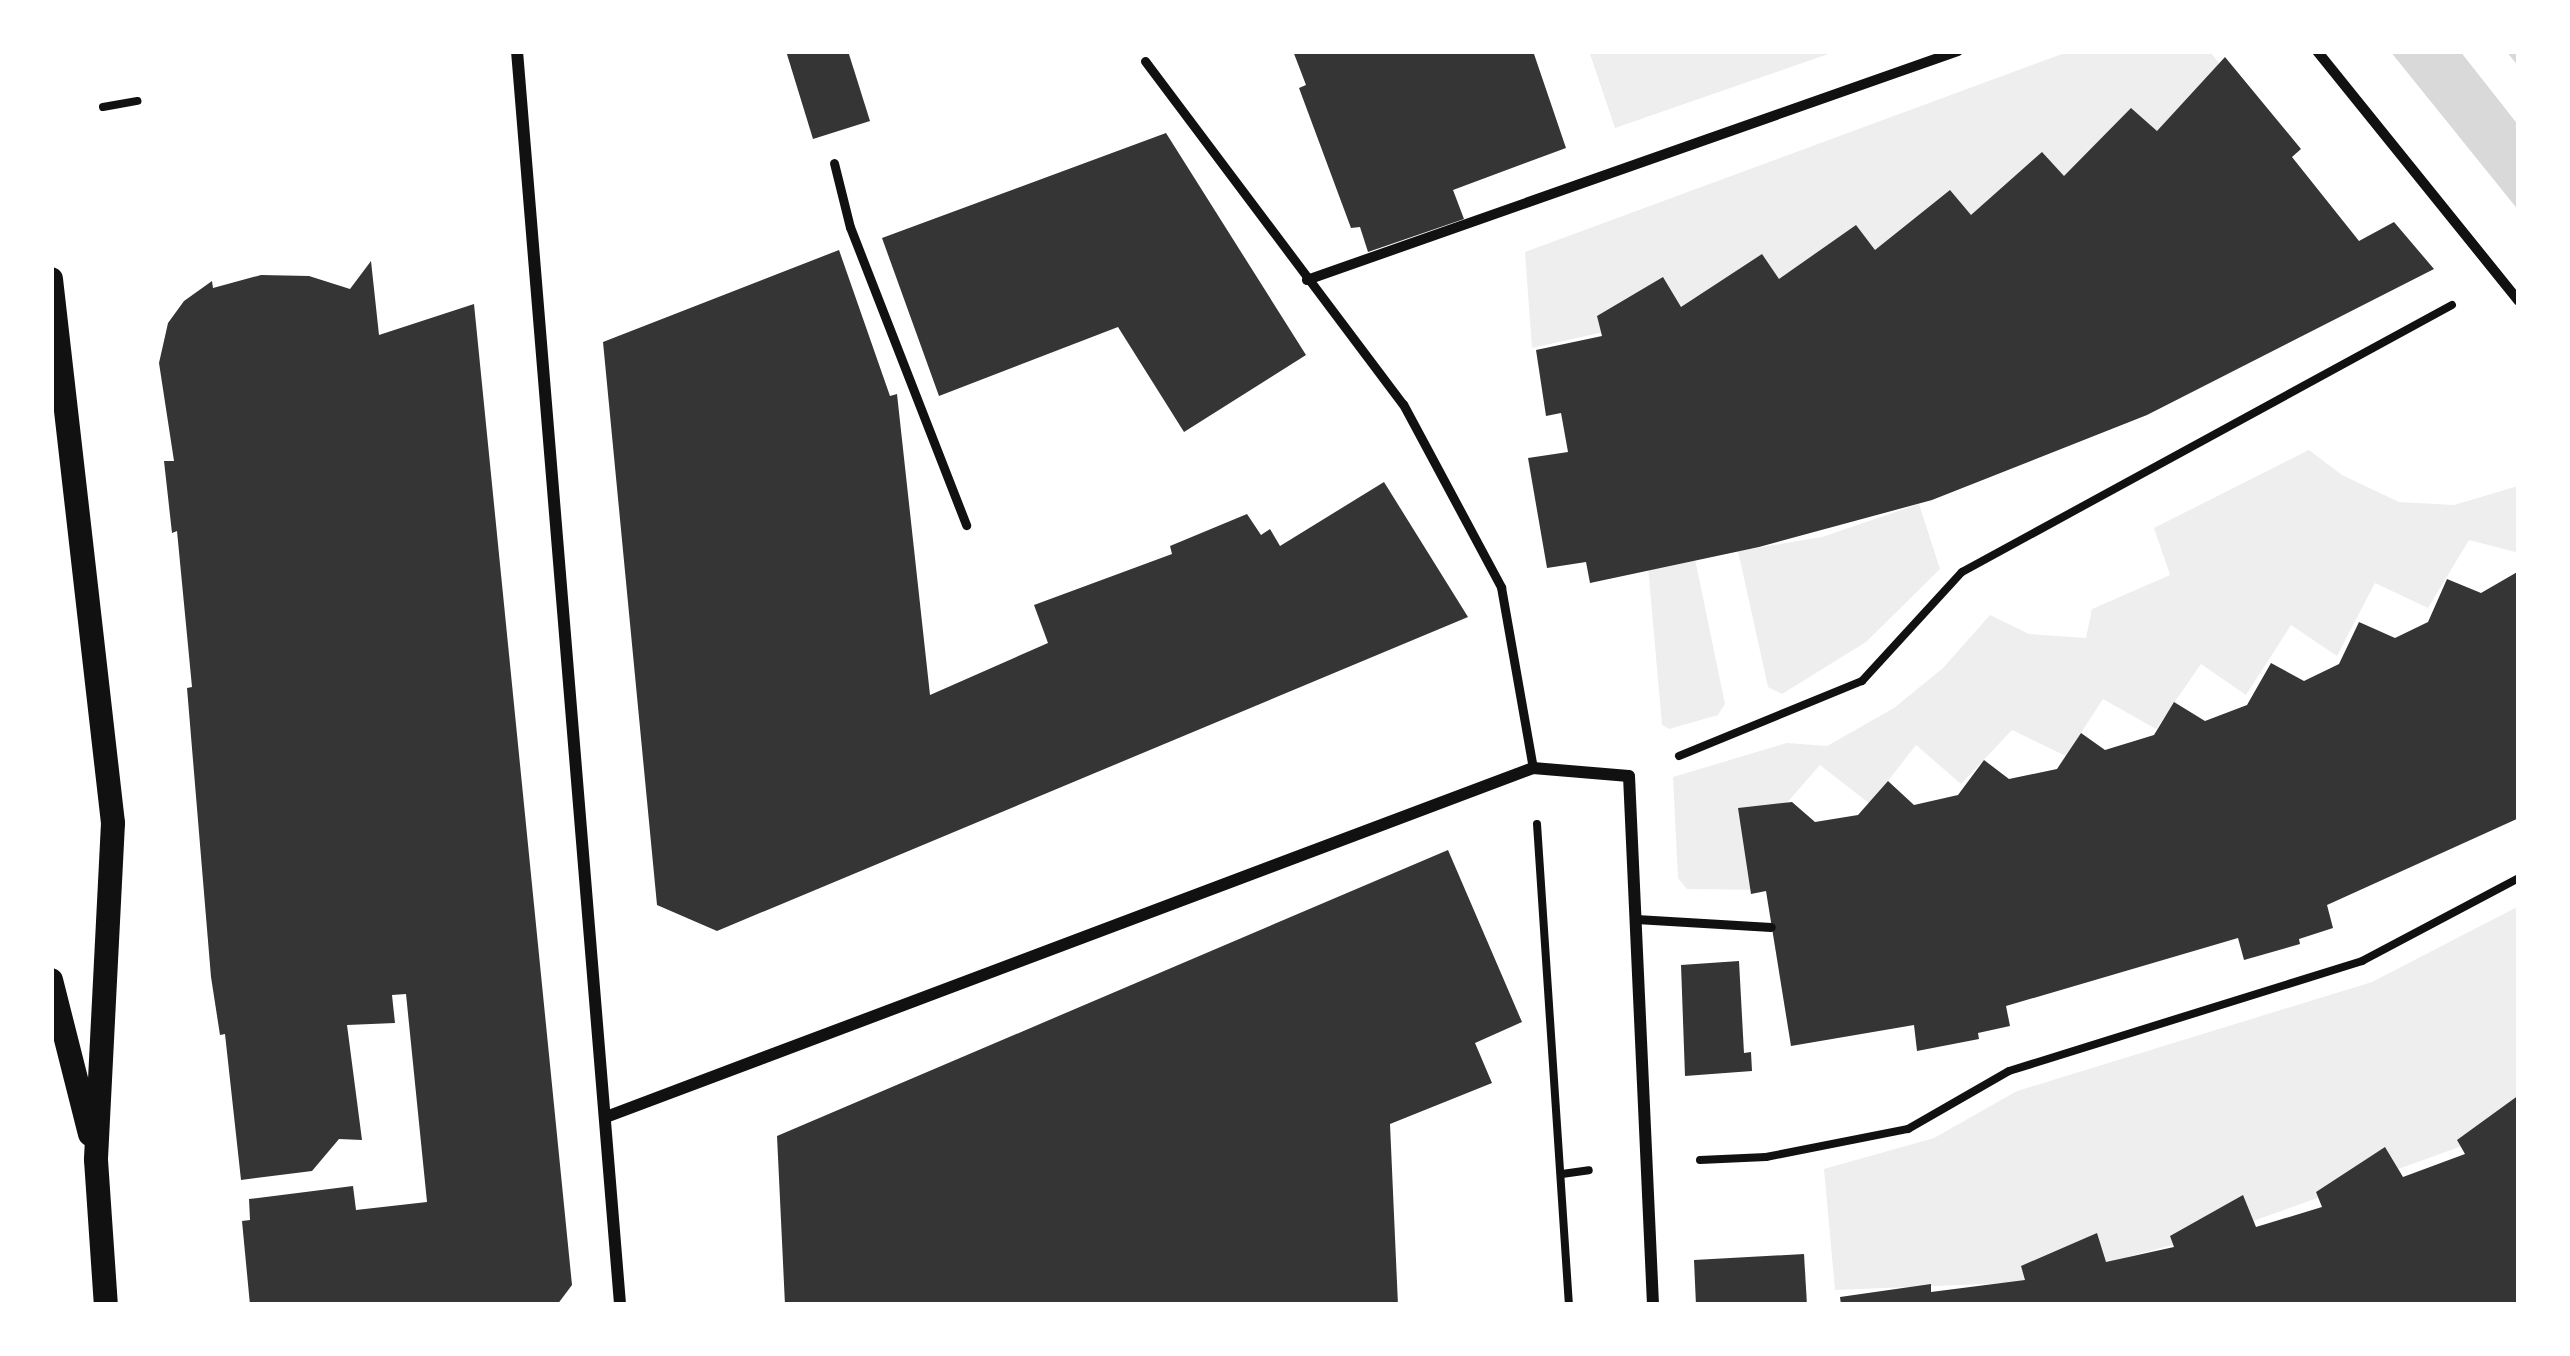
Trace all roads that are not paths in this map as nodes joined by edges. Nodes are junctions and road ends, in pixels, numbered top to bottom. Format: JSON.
{"nodes":[{"id":1,"x":518,"y":51,"type":"edge"},
{"id":2,"x":1958,"y":51,"type":"edge"},
{"id":3,"x":2317,"y":51,"type":"edge"},
{"id":4,"x":1145,"y":61,"type":"dead end"},
{"id":5,"x":834,"y":163,"type":"dead end"},
{"id":6,"x":51,"y":279,"type":"edge"},
{"id":7,"x":1306,"y":280,"type":"junction"},
{"id":8,"x":2519,"y":301,"type":"edge"},
{"id":9,"x":966,"y":525,"type":"dead end"},
{"id":10,"x":1533,"y":769,"type":"junction"},
{"id":11,"x":1636,"y":919,"type":"junction"},
{"id":12,"x":1771,"y":927,"type":"dead end"},
{"id":13,"x":51,"y":980,"type":"edge"},
{"id":14,"x":606,"y":1117,"type":"junction"},
{"id":15,"x":96,"y":1160,"type":"junction"},
{"id":16,"x":106,"y":1305,"type":"edge"},
{"id":17,"x":620,"y":1305,"type":"edge"},
{"id":18,"x":1653,"y":1305,"type":"edge"}],
"edges":[{"from":1,"to":14,"type":"street"},
{"from":2,"to":7,"type":"street"},
{"from":3,"to":8,"type":"street"},
{"from":4,"to":7,"type":"lane"},
{"from":5,"to":9,"type":"lane"},
{"from":6,"to":15,"type":"main road"},
{"from":7,"to":10,"type":"lane"},
{"from":10,"to":11,"type":"street"},
{"from":10,"to":14,"type":"street"},
{"from":11,"to":12,"type":"lane"},
{"from":11,"to":18,"type":"street"},
{"from":13,"to":15,"type":"main road"},
{"from":14,"to":17,"type":"street"},
{"from":15,"to":16,"type":"main road"}]}
